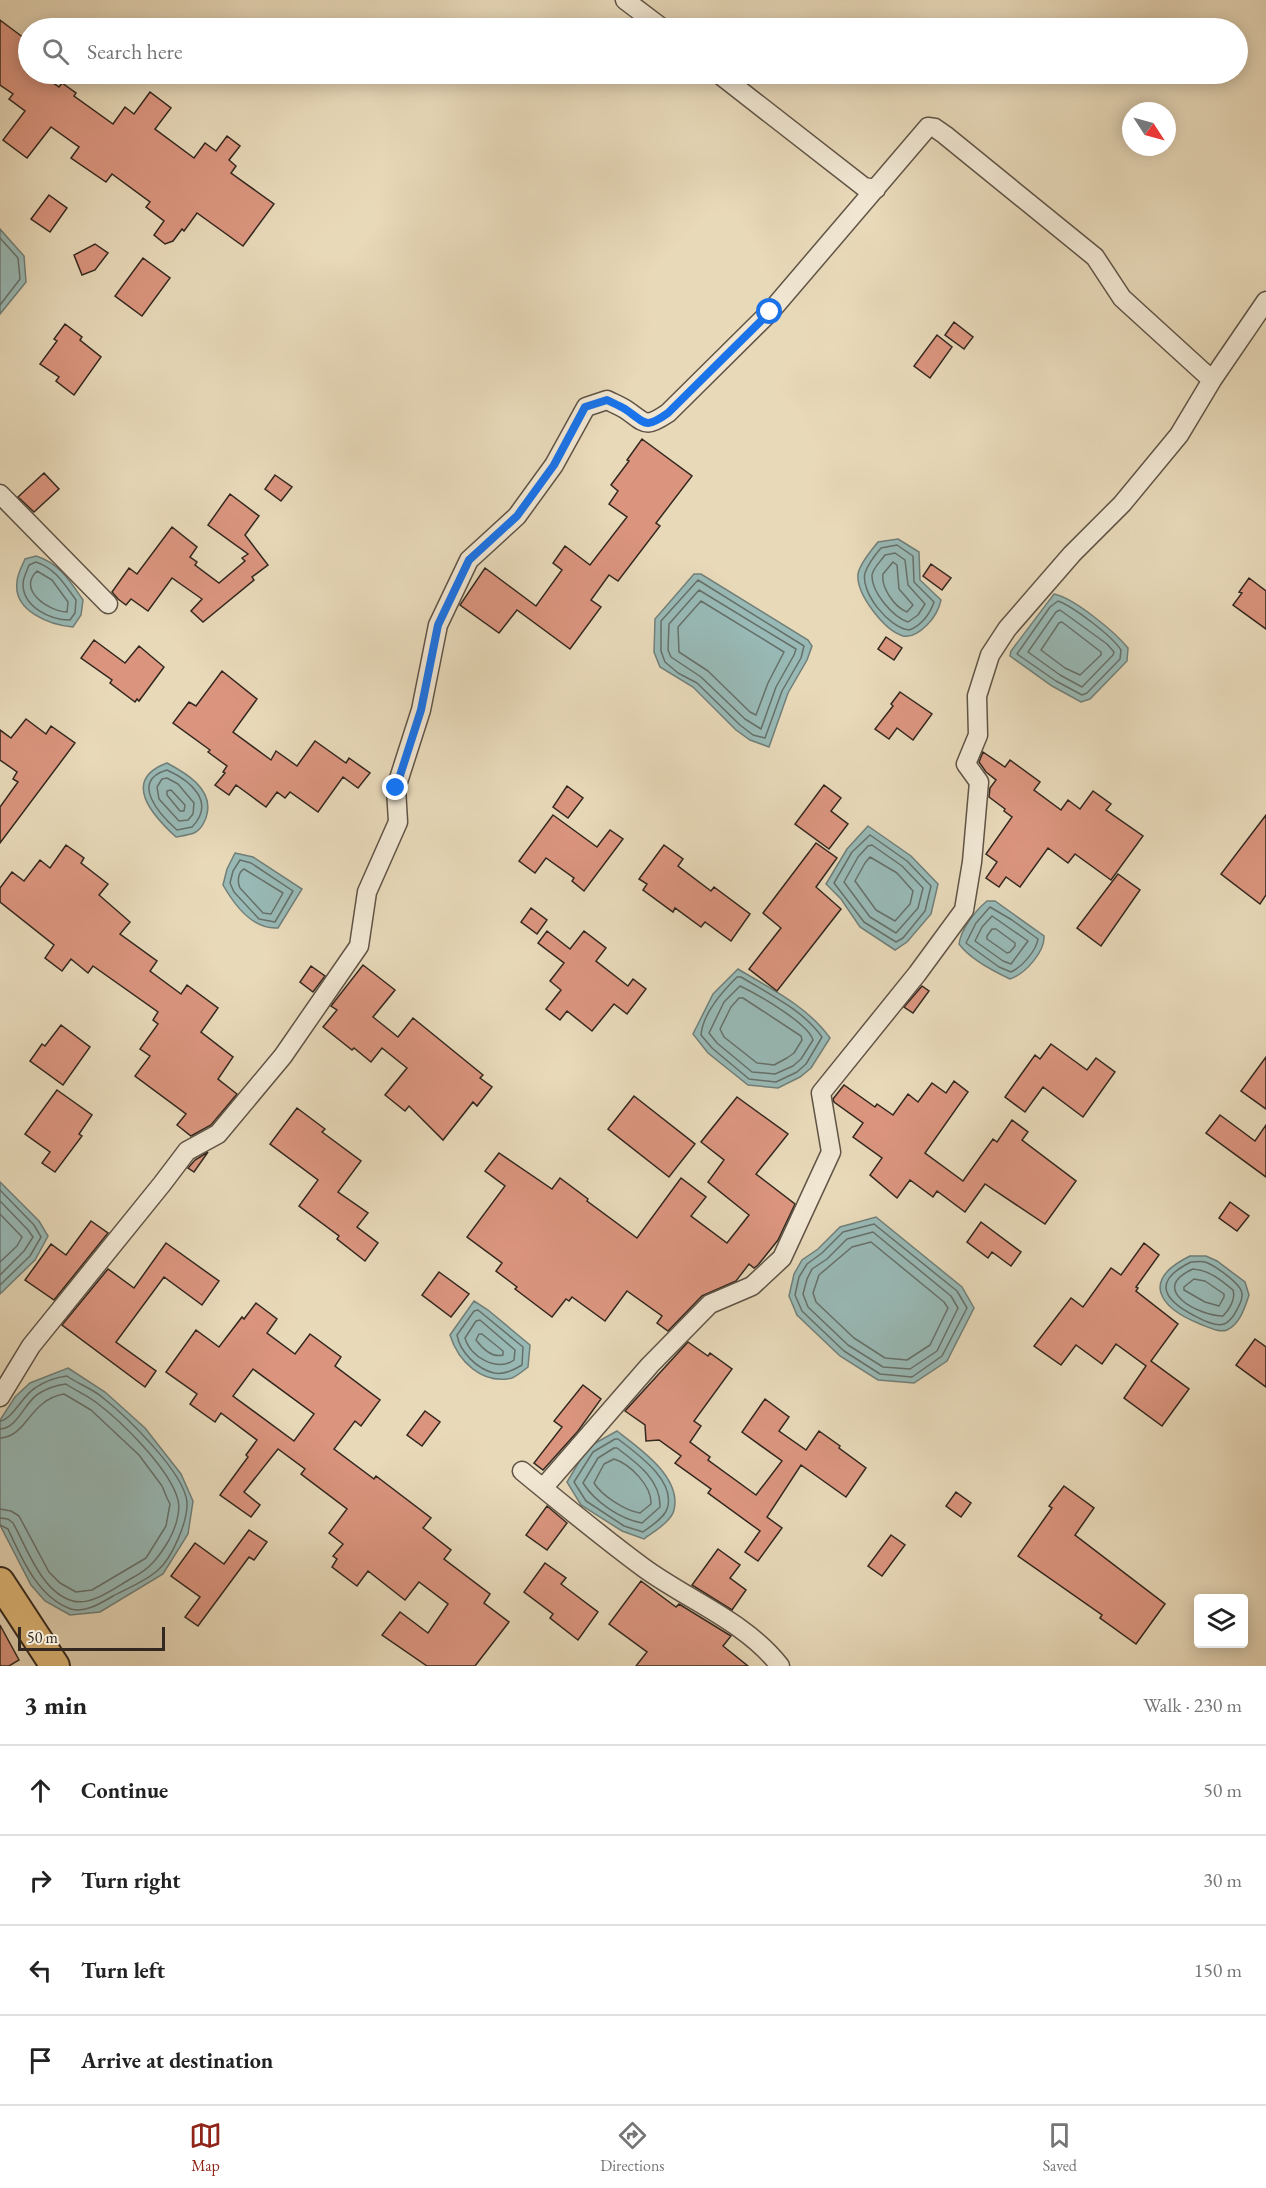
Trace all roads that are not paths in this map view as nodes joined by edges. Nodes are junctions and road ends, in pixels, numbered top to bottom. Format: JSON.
{"nodes":[{"id":1,"x":625,"y":0,"type":"edge"},
{"id":2,"x":649,"y":18,"type":"edge"},
{"id":3,"x":732,"y":84,"type":"edge"},
{"id":4,"x":876,"y":189,"type":"junction"},
{"id":5,"x":1266,"y":301,"type":"edge"},
{"id":6,"x":1212,"y":380,"type":"junction"},
{"id":7,"x":0,"y":494,"type":"edge"},
{"id":8,"x":108,"y":604,"type":"dead end"},
{"id":9,"x":0,"y":1397,"type":"edge"},
{"id":10,"x":522,"y":1471,"type":"dead end"},
{"id":11,"x":543,"y":1488,"type":"junction"},
{"id":12,"x":0,"y":1582,"type":"edge"},
{"id":13,"x":55,"y":1666,"type":"edge"},
{"id":14,"x":780,"y":1666,"type":"edge"}],
"edges":[{"from":1,"to":2,"type":"street"},
{"from":3,"to":4,"type":"street"},
{"from":4,"to":6,"type":"street"},
{"from":4,"to":9,"type":"street"},
{"from":5,"to":6,"type":"street"},
{"from":6,"to":11,"type":"street"},
{"from":7,"to":8,"type":"street"},
{"from":10,"to":11,"type":"street"},
{"from":11,"to":14,"type":"street"},
{"from":12,"to":13,"type":"main road"}]}
